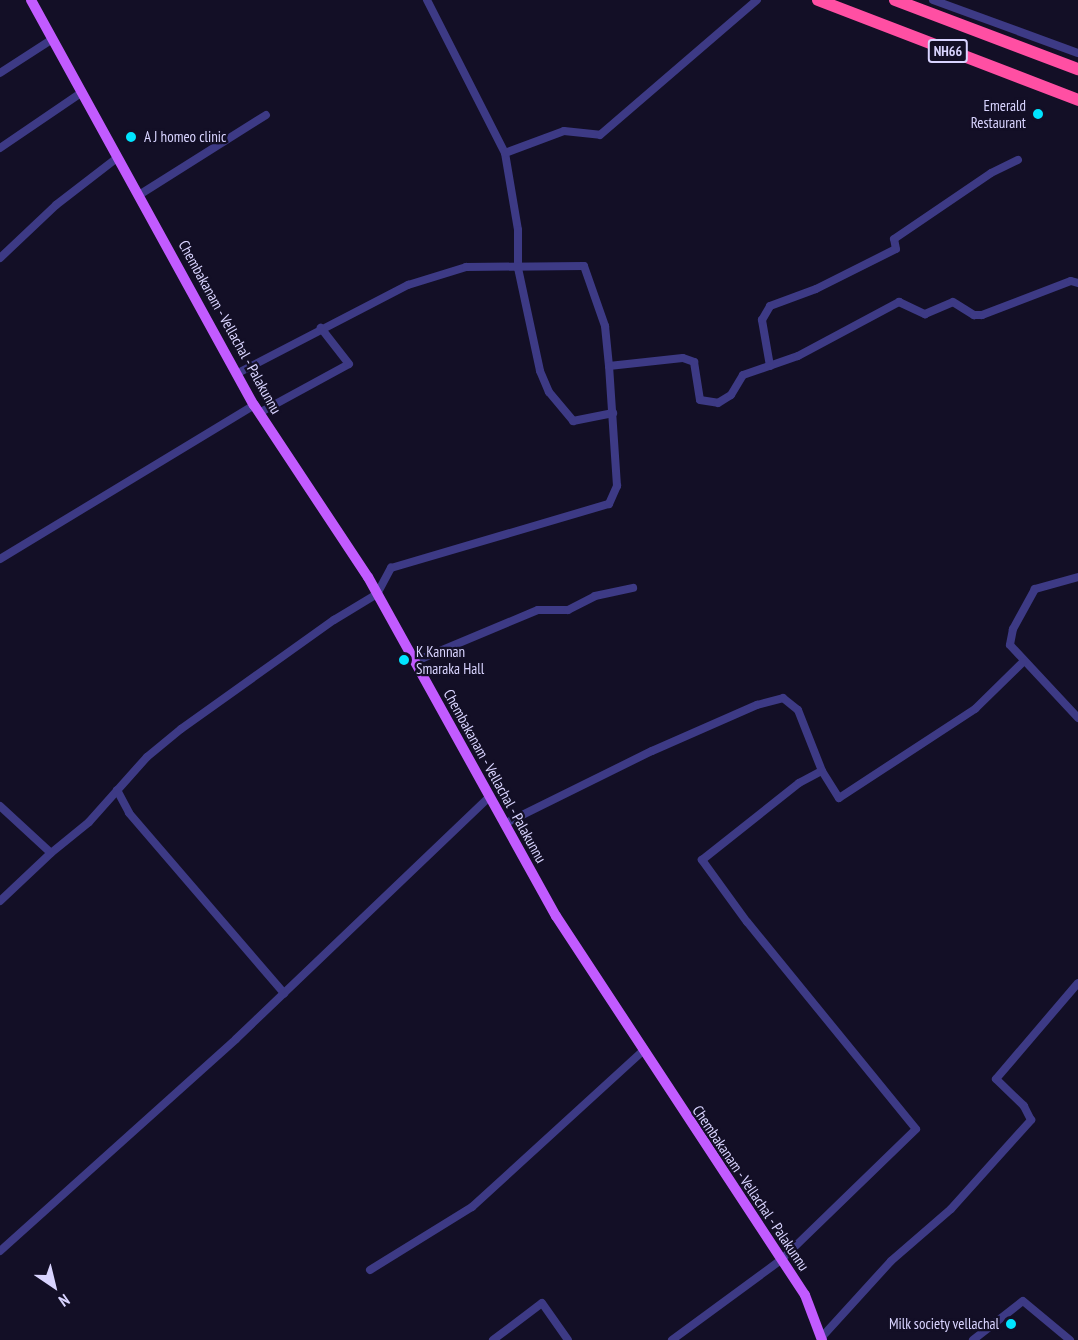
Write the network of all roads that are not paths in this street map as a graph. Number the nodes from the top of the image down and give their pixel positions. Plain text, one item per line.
1 (31, 0) edge
2 (427, 0) edge
3 (757, 0) edge
4 (818, 0) edge
5 (895, 0) edge
6 (933, 0) edge
7 (51, 40) junction
8 (1078, 53) edge
9 (1078, 69) edge
10 (0, 73) edge
11 (81, 93) junction
12 (1078, 100) edge
13 (266, 115) dead end
14 (0, 148) edge
15 (505, 153) junction
16 (117, 157) junction
17 (1018, 160) dead end
18 (139, 195) junction
19 (0, 258) edge
20 (518, 268) junction
21 (1078, 283) edge
22 (321, 328) junction
23 (609, 366) junction
24 (770, 366) junction
25 (236, 374) junction
26 (257, 409) junction
27 (613, 413) junction
28 (0, 559) edge
29 (1078, 577) edge
30 (633, 588) dead end
31 (377, 594) junction
32 (416, 661) junction
33 (1023, 662) junction
34 (1078, 718) edge
35 (822, 771) junction
36 (117, 790) junction
37 (488, 798) junction
38 (0, 806) edge
39 (504, 824) junction
40 (51, 853) junction
41 (0, 901) edge
42 (1078, 983) edge
43 (284, 993) junction
44 (644, 1050) junction
45 (0, 1251) edge
46 (781, 1260) junction
47 (370, 1270) dead end
48 (821, 1339) edge
49 (493, 1340) edge
50 (568, 1340) edge
51 (672, 1340) edge
52 (973, 1340) edge
53 (1070, 1340) edge

1 - 7 main road, Chembakanam - Vellachal - Palakunnu
2 - 15 street
3 - 15 street
4 - 12 highway, NH66
5 - 9 highway, NH66
6 - 8 street
7 - 10 street
7 - 11 main road, Chembakanam - Vellachal - Palakunnu
11 - 14 street
11 - 16 main road, Chembakanam - Vellachal - Palakunnu
13 - 18 street
15 - 20 street
16 - 18 main road, Chembakanam - Vellachal - Palakunnu
16 - 19 street
17 - 24 street
18 - 25 main road, Chembakanam - Vellachal - Palakunnu
20 - 22 street
20 - 23 street
20 - 27 street
21 - 24 street
22 - 25 street
22 - 26 street
23 - 24 street
23 - 27 street
25 - 26 main road, Chembakanam - Vellachal - Palakunnu
26 - 28 street
26 - 31 main road, Chembakanam - Vellachal - Palakunnu
27 - 31 street
29 - 33 street
30 - 32 street
31 - 32 main road, Chembakanam - Vellachal - Palakunnu
31 - 36 street
32 - 37 main road, Chembakanam - Vellachal - Palakunnu
33 - 34 street
33 - 35 street
35 - 39 street
35 - 46 street
36 - 40 street
36 - 43 street
37 - 39 main road, Chembakanam - Vellachal - Palakunnu
37 - 43 street
38 - 40 street
39 - 44 main road, Chembakanam - Vellachal - Palakunnu
40 - 41 street
42 - 48 street
43 - 45 street
44 - 46 main road, Chembakanam - Vellachal - Palakunnu
44 - 47 street
46 - 48 main road, Chembakanam - Vellachal - Palakunnu
46 - 51 street
49 - 50 street
52 - 53 street

